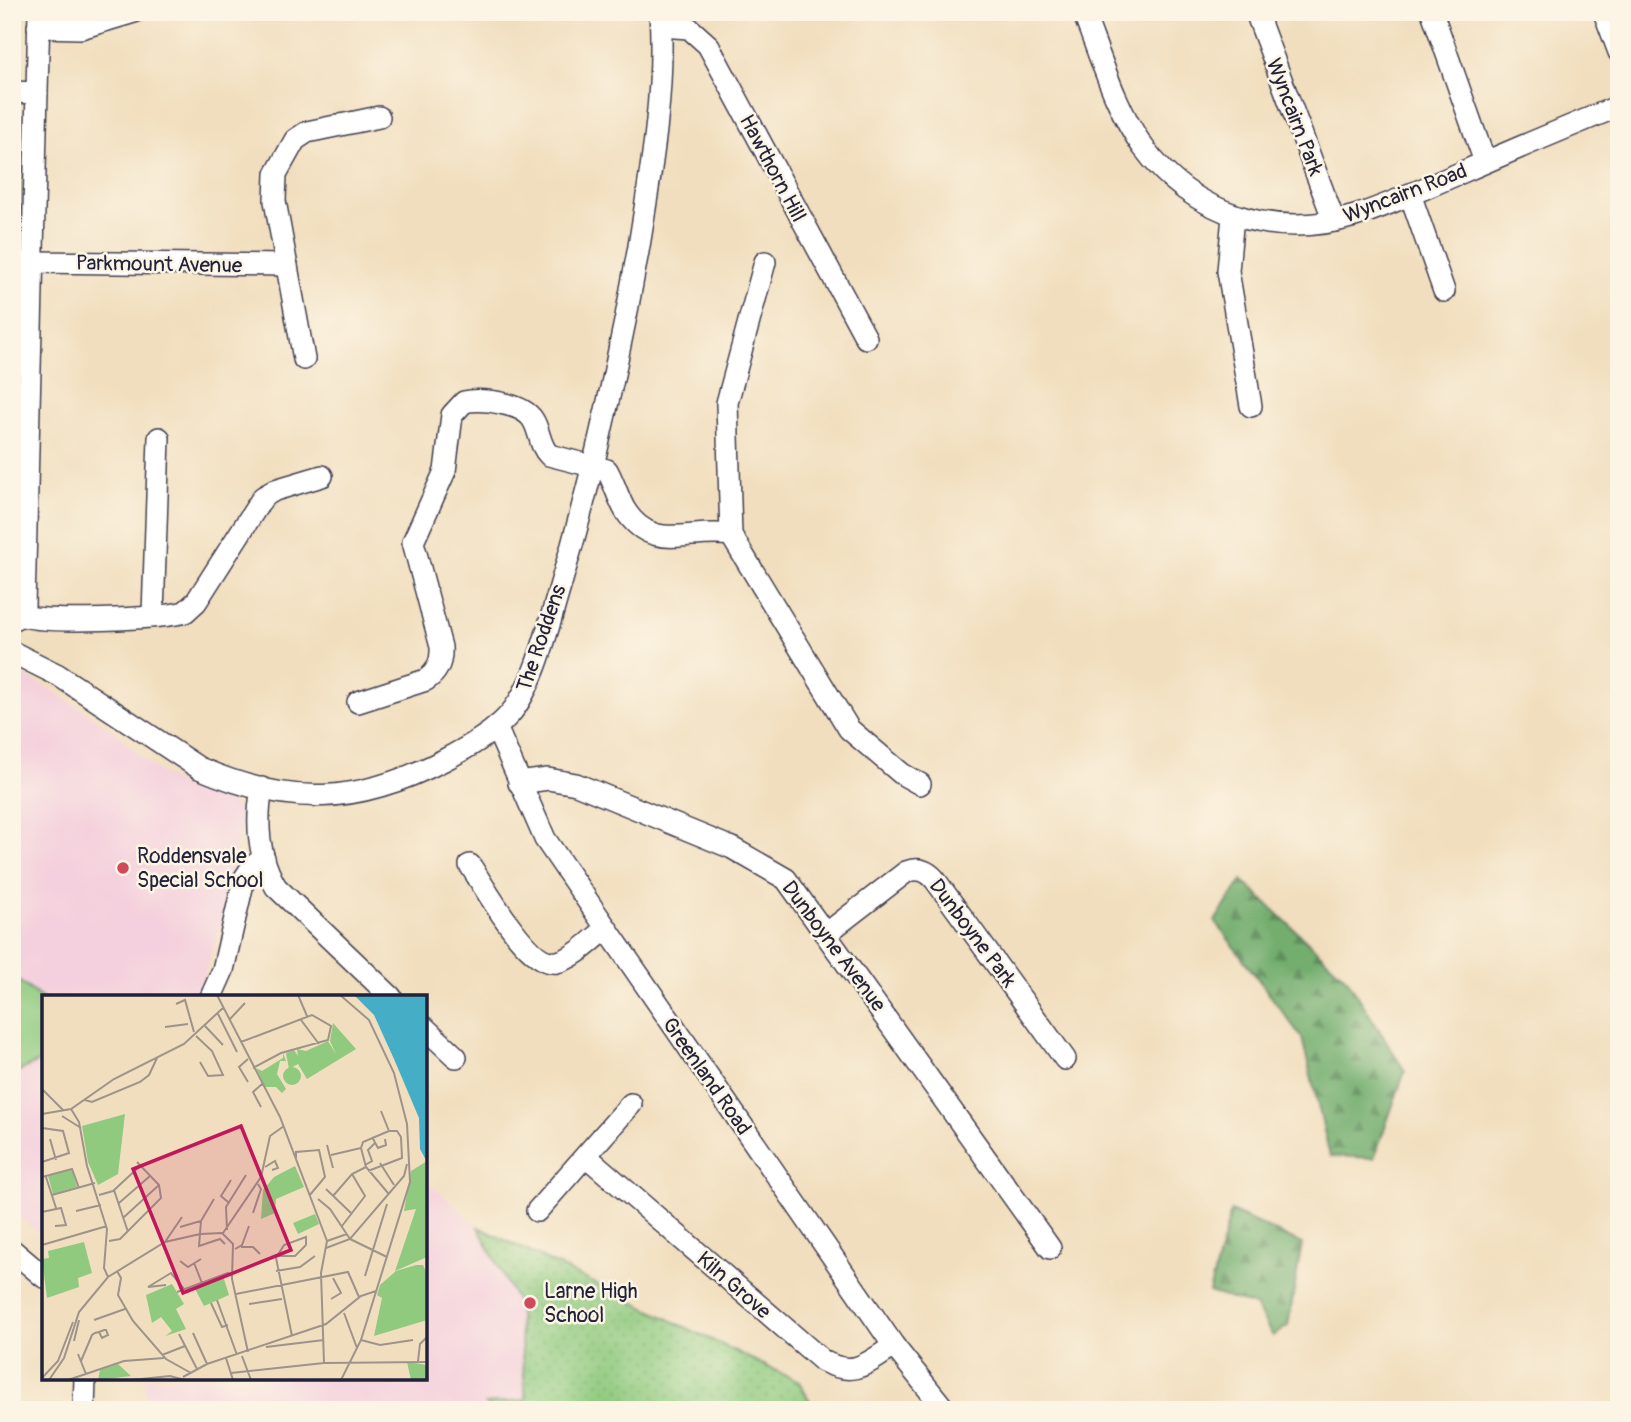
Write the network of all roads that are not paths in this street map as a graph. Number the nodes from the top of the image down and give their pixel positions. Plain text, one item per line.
1 (134, 12) edge
2 (1083, 12) edge
3 (1256, 12) edge
4 (1432, 12) edge
5 (1604, 12) edge
6 (660, 19) edge
7 (39, 20) edge
8 (1619, 52) edge
9 (12, 92) edge
10 (37, 93) junction
11 (1619, 106) edge
12 (379, 117) dead end
13 (1485, 162) junction
14 (1410, 194) junction
15 (1233, 216) junction
16 (1334, 221) junction
17 (32, 262) junction
18 (765, 262) dead end
19 (287, 265) junction
20 (1444, 291) dead end
21 (866, 338) dead end
22 (304, 359) dead end
23 (1251, 406) dead end
24 (159, 438) dead end
25 (594, 467) junction
26 (322, 476) dead end
27 (731, 535) junction
28 (153, 615) junction
29 (16, 618) edge
30 (12, 652) edge
31 (358, 702) dead end
32 (496, 727) junction
33 (519, 783) junction
34 (920, 784) dead end
35 (262, 788) junction
36 (264, 858) junction
37 (470, 865) dead end
38 (606, 929) junction
39 (827, 933) junction
40 (212, 995) edge
41 (389, 995) edge
42 (427, 1030) edge
43 (456, 1057) dead end
44 (1065, 1059) dead end
45 (631, 1104) dead end
46 (586, 1156) junction
47 (537, 1211) dead end
48 (1050, 1248) dead end
49 (12, 1250) edge
50 (42, 1275) edge
51 (894, 1346) junction
52 (85, 1380) edge
53 (84, 1410) edge
54 (945, 1410) edge

1 - 7 street
2 - 15 street, Wyncairn Road
3 - 16 street, Wyncairn Park
4 - 13 street
5 - 8 street
6 - 21 street, Hawthorn Hill
6 - 25 street, The Roddens
7 - 10 street
9 - 10 street
10 - 17 street
11 - 13 street, Wyncairn Road
12 - 19 street
13 - 14 street, Wyncairn Road
14 - 16 street, Wyncairn Road
14 - 20 street
15 - 16 street, Wyncairn Road
15 - 23 street
17 - 19 street, Parkmount Avenue
17 - 29 street
18 - 27 street
19 - 22 street
24 - 28 street
25 - 27 street
25 - 31 street
25 - 32 street, The Roddens
26 - 28 street
27 - 34 street
28 - 29 street
30 - 35 street, The Roddens
32 - 33 street, Greenland Road
32 - 35 street, The Roddens
33 - 38 street, Greenland Road
33 - 39 street, Dunboyne Avenue
35 - 36 street
36 - 40 street
36 - 41 street
37 - 38 street
38 - 51 street, Greenland Road
39 - 44 street, Dunboyne Park
39 - 48 street, Dunboyne Avenue
42 - 43 street
45 - 46 street
46 - 47 street
46 - 51 street, Kiln Grove
49 - 50 street
51 - 54 street, Greenland Road
52 - 53 street

